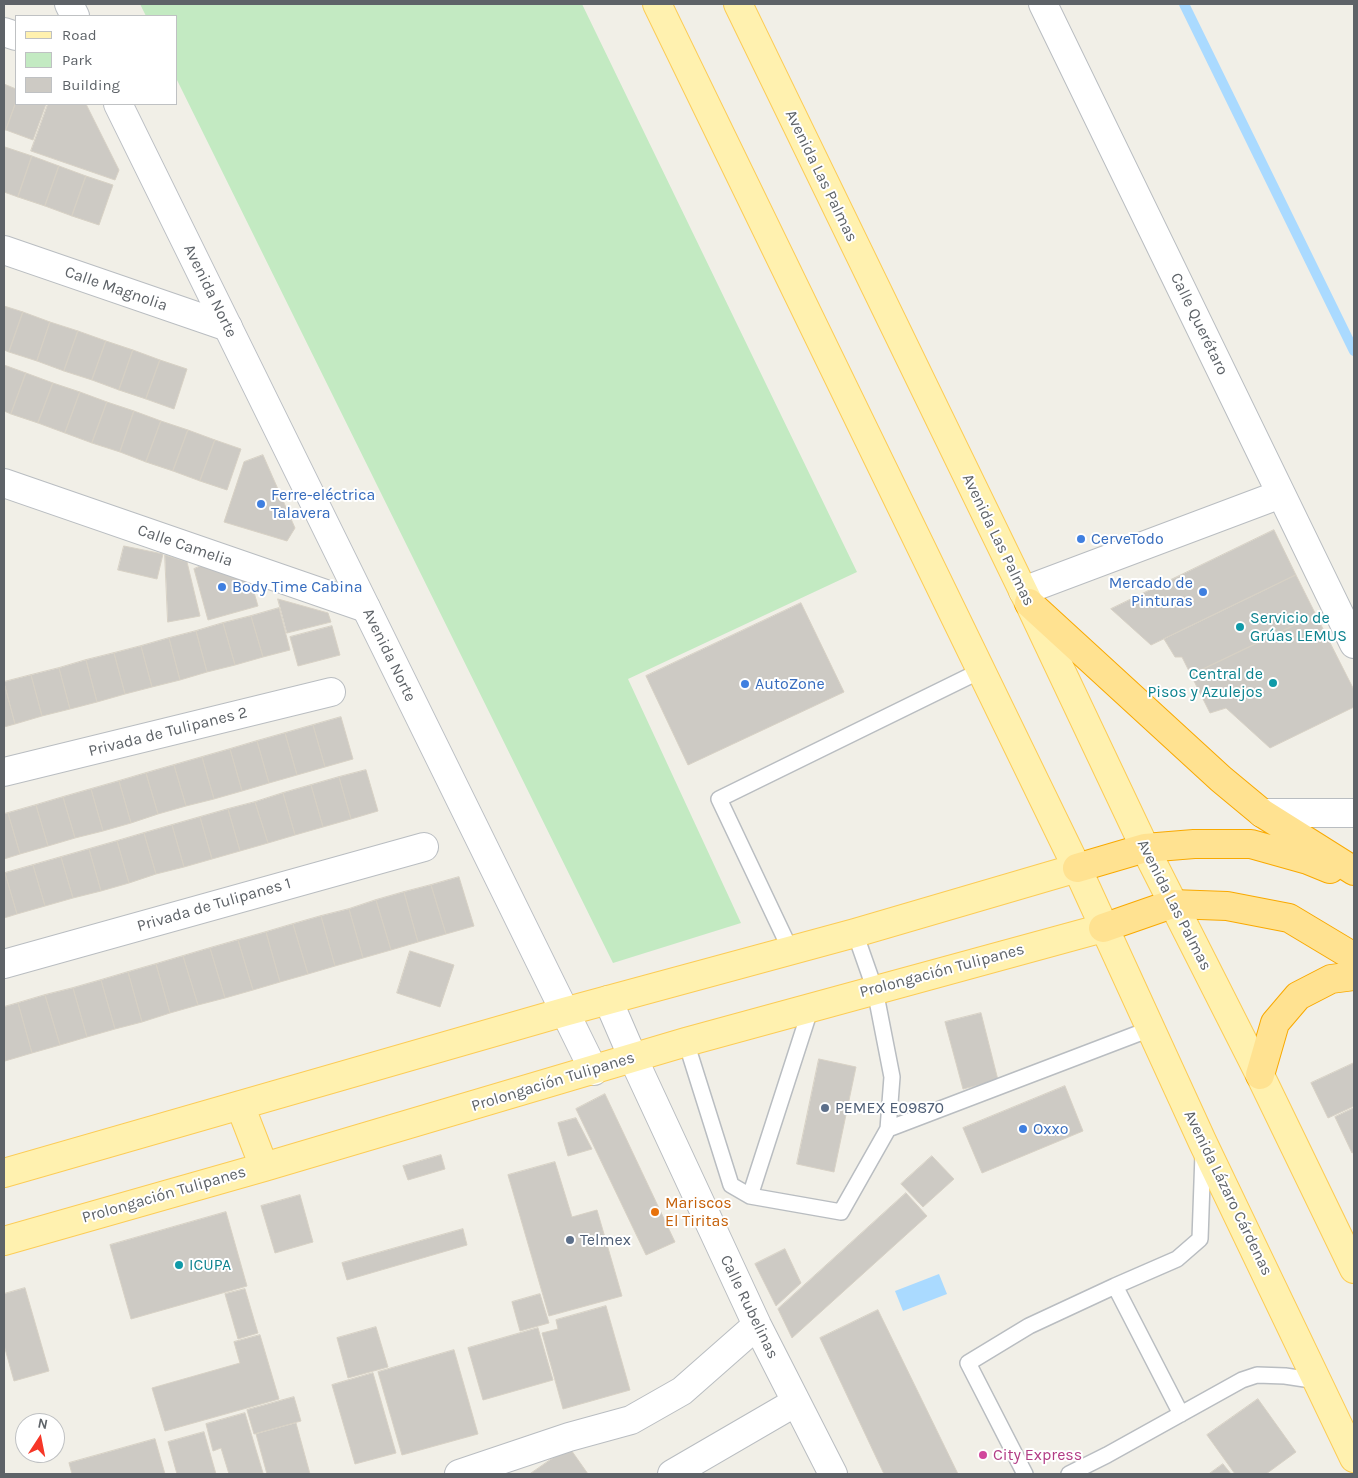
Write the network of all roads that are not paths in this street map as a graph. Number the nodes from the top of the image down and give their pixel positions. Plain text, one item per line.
1 (69, 4) edge
2 (657, 4) edge
3 (738, 4) edge
4 (1043, 4) edge
5 (75, 15) edge
6 (118, 105) edge
7 (4, 250) edge
8 (228, 327) junction
9 (4, 483) edge
10 (1282, 494) junction
11 (1026, 597) junction
12 (366, 608) junction
13 (1354, 644) edge
14 (982, 670) junction
15 (331, 692) dead end
16 (4, 772) edge
17 (1262, 813) junction
18 (1354, 813) edge
19 (424, 847) dead end
20 (1145, 848) junction
21 (1077, 868) junction
22 (1354, 871) edge
23 (1354, 878) edge
24 (1172, 904) junction
25 (1103, 928) junction
26 (855, 933) junction
27 (790, 949) junction
28 (1354, 957) edge
29 (4, 964) edge
30 (1354, 976) edge
31 (874, 990) junction
32 (608, 1000) junction
33 (811, 1007) junction
34 (564, 1012) junction
35 (1150, 1029) junction
36 (686, 1042) junction
37 (633, 1058) junction
38 (594, 1070) junction
39 (1260, 1075) junction
40 (240, 1105) junction
41 (888, 1129) junction
42 (1203, 1143) junction
43 (264, 1166) junction
44 (4, 1172) edge
45 (750, 1196) junction
46 (4, 1241) edge
47 (1354, 1270) edge
48 (1115, 1286) junction
49 (757, 1326) junction
50 (1318, 1381) junction
51 (796, 1402) junction
52 (1181, 1414) junction
53 (1354, 1458) edge
54 (458, 1474) edge
55 (672, 1474) edge
56 (833, 1474) edge
57 (1026, 1474) edge
58 (1069, 1474) edge

1 - 5 street
2 - 14 main road
3 - 11 main road, Avenida Las Palmas
4 - 10 street, Calle Querétaro
6 - 8 street, Avenida Norte
7 - 8 street, Calle Magnolia
8 - 12 street, Avenida Norte
9 - 12 street, Calle Camelia
10 - 11 street
10 - 13 street, Calle Querétaro
11 - 17 highway
11 - 20 main road, Avenida Las Palmas
12 - 34 street, Avenida Norte
14 - 21 main road
14 - 27 lane
15 - 16 street, Privada de Tulipanes 2
17 - 18 street
17 - 22 highway
19 - 29 street, Privada de Tulipanes 1
20 - 21 highway
20 - 23 highway
20 - 24 main road, Avenida Las Palmas
21 - 25 main road
21 - 26 main road
24 - 25 highway
24 - 28 highway
24 - 39 main road, Avenida Las Palmas
25 - 31 main road, Prolongación Tulipanes
25 - 35 main road, Avenida Lázaro Cárdenas
26 - 27 main road
26 - 31 lane
27 - 32 main road
30 - 39 highway
31 - 33 main road, Prolongación Tulipanes
31 - 41 lane
32 - 34 main road
32 - 37 street, Calle Rubelinas
33 - 36 main road, Prolongación Tulipanes
33 - 45 lane
34 - 38 street, Avenida Norte
34 - 40 main road
35 - 41 lane
35 - 42 main road, Avenida Lázaro Cárdenas
36 - 37 main road, Prolongación Tulipanes
36 - 45 lane
37 - 38 main road, Prolongación Tulipanes
37 - 49 street, Calle Rubelinas
38 - 43 main road, Prolongación Tulipanes
39 - 47 main road
40 - 43 main road
40 - 44 main road
41 - 45 lane
42 - 48 lane
42 - 50 main road, Avenida Lázaro Cárdenas
43 - 46 main road, Prolongación Tulipanes
48 - 52 lane
48 - 57 lane
49 - 51 street, Calle Rubelinas
49 - 54 street
50 - 52 lane
50 - 53 main road, Avenida Lázaro Cárdenas
51 - 55 street
51 - 56 street, Calle Rubelinas
52 - 58 lane

